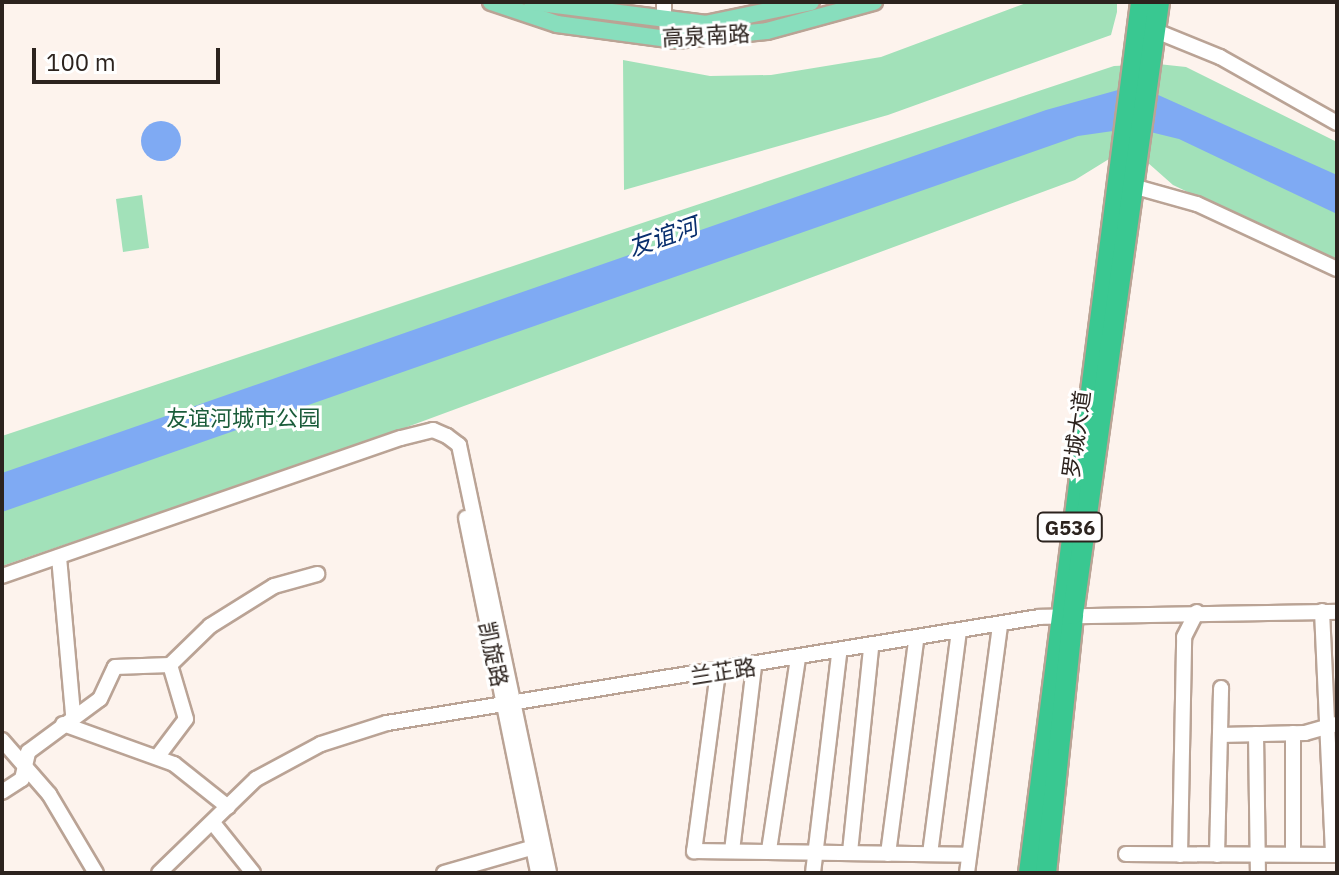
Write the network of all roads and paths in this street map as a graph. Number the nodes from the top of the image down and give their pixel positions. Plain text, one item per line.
1 (491, 2) edge
2 (532, 2) edge
3 (664, 2) edge
4 (811, 2) edge
5 (874, 2) edge
6 (1144, 4) edge
7 (596, 8) edge
8 (664, 21) junction
9 (1156, 31) junction
10 (1142, 70) junction
11 (1337, 123) edge
12 (1130, 184) junction
13 (1337, 269) edge
14 (59, 557) junction
15 (317, 574) dead end
16 (2, 576) edge
17 (1197, 612) junction
18 (1329, 612) edge
19 (1065, 616) junction
20 (1000, 625) junction
21 (959, 632) junction
22 (916, 640) junction
23 (871, 648) junction
24 (839, 654) junction
25 (798, 659) junction
26 (170, 665) junction
27 (754, 666) junction
28 (718, 672) junction
29 (1221, 688) dead end
30 (512, 704) junction
31 (68, 719) junction
32 (1333, 724) edge
33 (1293, 733) junction
34 (1256, 734) junction
35 (1220, 735) junction
36 (2, 740) edge
37 (158, 756) junction
38 (24, 760) junction
39 (2, 792) edge
40 (228, 807) junction
41 (213, 823) junction
42 (534, 847) junction
43 (769, 850) junction
44 (732, 851) junction
45 (814, 851) junction
46 (850, 852) junction
47 (888, 854) junction
48 (930, 854) junction
49 (1126, 854) dead end
50 (1293, 854) junction
51 (968, 855) junction
52 (1180, 855) junction
53 (1217, 855) junction
54 (1256, 855) junction
55 (1335, 855) edge
56 (96, 873) edge
57 (159, 873) edge
58 (253, 873) edge
59 (444, 873) edge
60 (538, 873) edge
61 (549, 873) edge
62 (813, 873) edge
63 (967, 873) edge
64 (1029, 873) edge
65 (1046, 873) edge
66 (1258, 873) edge

1 - 5 main road, 高泉南路
2 - 7 main road, 高泉南路
3 - 8 street
4 - 8 main road, 高泉南路
6 - 9 highway, 罗城大道 / G536
6 - 10 highway, 罗城大道 / G536
7 - 8 main road, 高泉南路
9 - 10 highway, 罗城大道 / G536
9 - 11 street
10 - 12 highway, 罗城大道 / G536
12 - 13 street
12 - 19 highway, 罗城大道 / G536
14 - 16 street
14 - 30 street, 凯旋路
14 - 31 street
15 - 26 street
17 - 18 street, 兰芷路
17 - 19 street, 兰芷路
17 - 52 street
18 - 32 street
19 - 20 street, 兰芷路
19 - 64 highway, 罗城大道 / G536
19 - 65 highway, 罗城大道 / G536
20 - 21 street, 兰芷路
20 - 51 street
21 - 22 street, 兰芷路
21 - 48 street
22 - 23 street, 兰芷路
22 - 47 street
23 - 24 street, 兰芷路
23 - 46 street
24 - 25 street, 兰芷路
24 - 45 street
25 - 27 street, 兰芷路
25 - 43 street
26 - 31 street
26 - 37 street
27 - 28 street, 兰芷路
27 - 44 street
28 - 30 street, 兰芷路
28 - 44 street
29 - 35 street
30 - 40 street, 兰芷路
30 - 42 street, 凯旋路
30 - 61 street
31 - 37 street
31 - 38 street
32 - 33 street
32 - 55 street
33 - 34 street
33 - 50 street
34 - 35 street
34 - 54 street
35 - 53 street
36 - 38 street
37 - 40 street
38 - 39 street
38 - 56 street
40 - 41 street, 兰芷路
41 - 57 street, 兰芷路
41 - 58 street
42 - 59 street
42 - 60 street, 凯旋路
43 - 44 street
43 - 45 street
45 - 46 street
45 - 62 street
46 - 47 street
47 - 48 street
48 - 51 street
49 - 52 street
50 - 54 street
50 - 55 street
51 - 63 street
52 - 53 street
53 - 54 street
54 - 66 street

